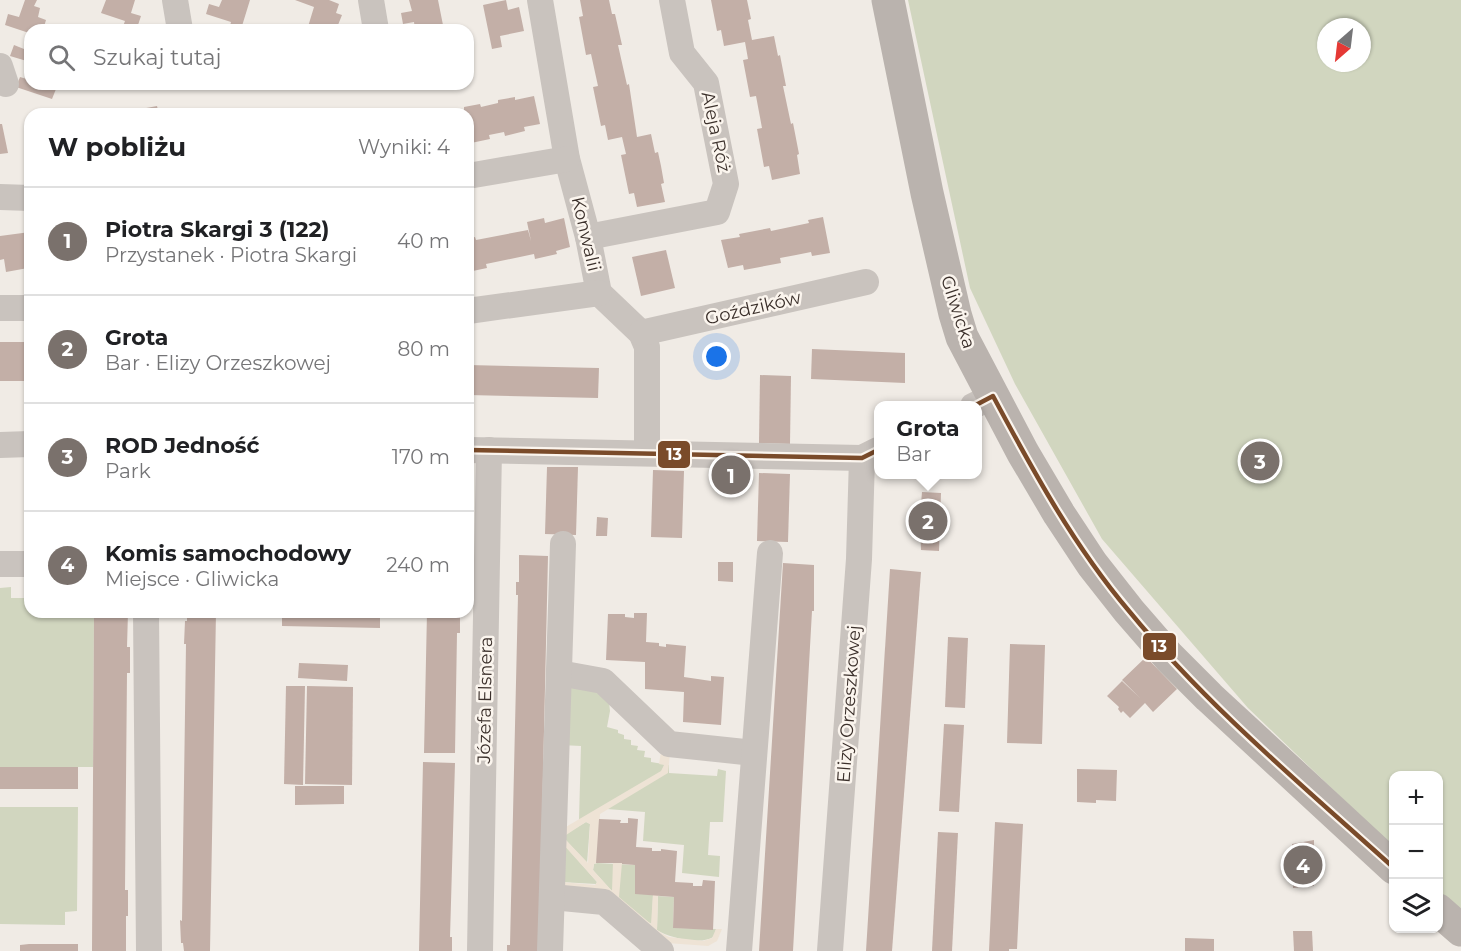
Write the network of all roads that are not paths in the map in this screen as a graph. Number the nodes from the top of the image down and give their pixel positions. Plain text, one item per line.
1 (175, 0) edge
2 (371, 0) edge
3 (540, 0) edge
4 (672, 0) edge
5 (888, 0) edge
6 (179, 24) edge
7 (375, 24) edge
8 (567, 159) junction
9 (474, 175) edge
10 (0, 197) edge
11 (24, 198) edge
12 (588, 237) junction
13 (866, 282) dead end
14 (599, 293) junction
15 (0, 308) edge
16 (24, 308) edge
17 (474, 309) edge
18 (640, 333) junction
19 (983, 401) edge
20 (24, 444) edge
21 (0, 445) edge
22 (478, 450) edge
23 (647, 453) junction
24 (870, 454) edge
25 (563, 544) dead end
26 (770, 553) dead end
27 (0, 564) edge
28 (24, 564) edge
29 (147, 618) edge
30 (559, 673) junction
31 (754, 753) junction
32 (1389, 863) edge
33 (552, 897) junction
34 (1443, 914) edge
35 (1461, 930) edge
36 (149, 951) edge
37 (480, 951) edge
38 (550, 951) edge
39 (661, 951) edge
40 (739, 951) edge
41 (830, 951) edge

1 - 6 street
2 - 7 street
3 - 8 street, Konwalii
4 - 12 street, Aleja Róż
5 - 19 main road, Gliwicka
8 - 9 street
8 - 12 street, Konwalii
10 - 11 street
12 - 14 street, Konwalii
13 - 18 street, Goździków
14 - 17 street
14 - 18 street, Konwalii
15 - 16 street
18 - 23 street
19 - 32 main road, Gliwicka
20 - 21 street
22 - 23 street
22 - 37 street, Józefa Elsnera
23 - 24 street
24 - 41 street, Elizy Orzeszkowej
25 - 30 street
26 - 31 street
27 - 28 street
29 - 36 street
30 - 31 street
30 - 33 street
31 - 40 street
33 - 38 street
33 - 39 street
34 - 35 main road

